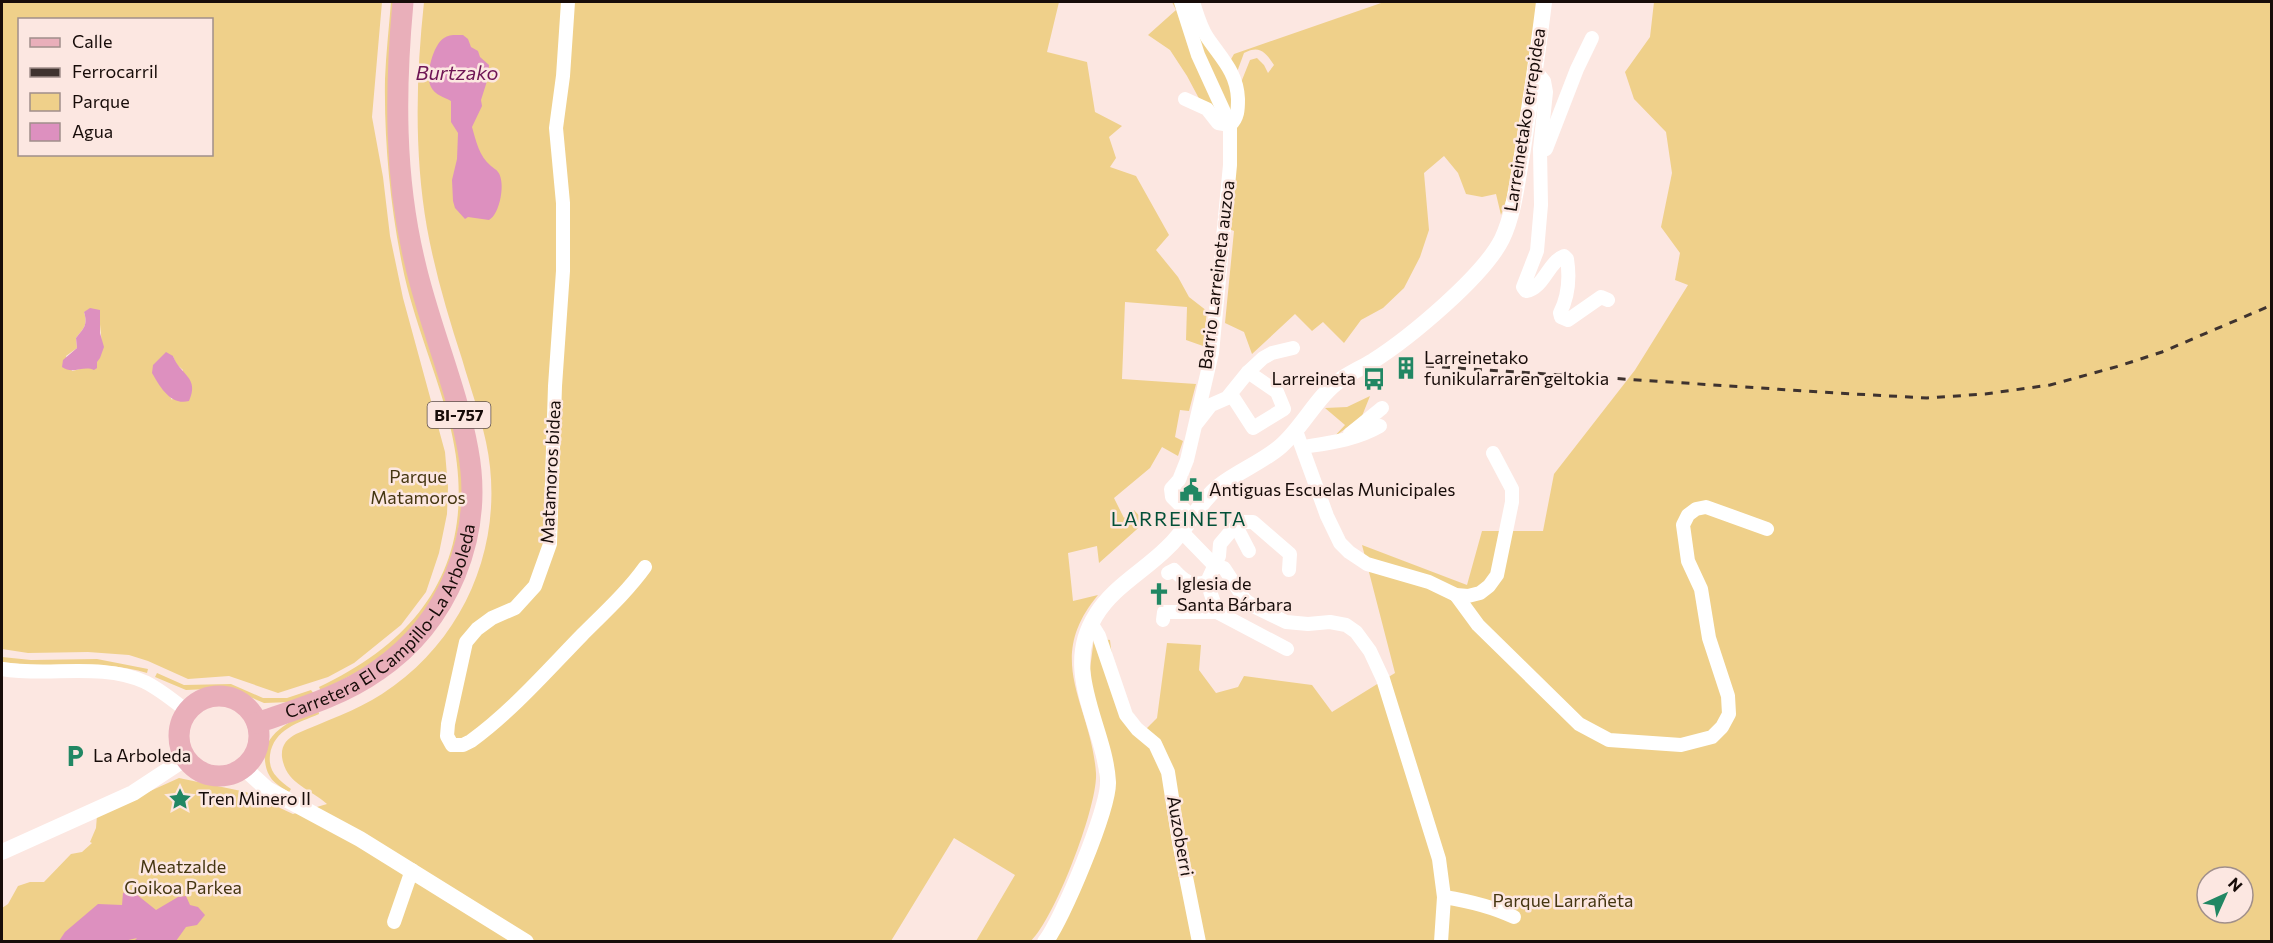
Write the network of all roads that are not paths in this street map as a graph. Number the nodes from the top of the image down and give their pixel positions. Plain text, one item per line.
1 (402, 2) edge
2 (568, 2) edge
3 (1180, 2) edge
4 (1193, 2) edge
5 (1544, 2) edge
6 (1592, 38) dead end
7 (1536, 71) junction
8 (1185, 99) dead end
9 (1230, 125) junction
10 (1539, 172) junction
11 (1608, 300) dead end
12 (1293, 348) dead end
13 (1248, 372) junction
14 (1231, 394) junction
15 (1382, 408) dead end
16 (1194, 424) junction
17 (1380, 426) dead end
18 (1296, 430) junction
19 (1341, 441) junction
20 (1303, 447) junction
21 (1493, 453) dead end
22 (1191, 516) junction
23 (1236, 526) junction
24 (1767, 529) dead end
25 (1182, 532) junction
26 (1249, 552) dead end
27 (1215, 566) junction
28 (645, 567) dead end
29 (1289, 570) dead end
30 (1168, 573) dead end
31 (1207, 582) junction
32 (1456, 595) junction
33 (1245, 600) junction
34 (1217, 612) junction
35 (1163, 620) dead end
36 (1091, 623) junction
37 (1258, 634) junction
38 (1287, 649) dead end
39 (2, 669) edge
40 (188, 712) junction
41 (257, 723) junction
42 (186, 758) junction
43 (244, 768) junction
44 (2, 852) edge
45 (412, 870) junction
46 (1444, 897) junction
47 (1514, 917) dead end
48 (394, 922) dead end
49 (526, 942) edge
50 (1045, 942) edge
51 (1199, 942) edge
52 (1441, 942) edge

1 - 41 main road, Carretera El Campillo-La Arboleda / BI-757
2 - 28 street, Matamoros bidea
3 - 9 street
4 - 9 street
5 - 7 street, Larreinetako errepidea
6 - 10 street
7 - 10 street
7 - 18 street, Larreinetako errepidea
8 - 9 street
9 - 16 street, Barrio Larreineta auzoa
10 - 11 street
12 - 13 street, Barrio Larreineta auzoa
13 - 14 street, Barrio Larreineta auzoa
13 - 14 street
14 - 16 street, Barrio Larreineta auzoa
15 - 19 street
16 - 22 street, Barrio Larreineta auzoa
17 - 19 street
18 - 20 street
18 - 22 street
19 - 20 street
20 - 32 street
21 - 32 street
22 - 25 street
23 - 26 street
23 - 27 street
23 - 29 street
24 - 32 street
25 - 27 street
25 - 36 street
27 - 31 street
27 - 33 street
30 - 31 street
31 - 34 street
33 - 37 street
33 - 46 street
34 - 35 street
34 - 37 street
36 - 50 street
36 - 51 street, Auzoberri
37 - 38 street
39 - 40 street
40 - 41 main road
40 - 42 main road
41 - 43 main road
42 - 43 main road
42 - 44 street
43 - 45 street
45 - 48 street
45 - 49 street
46 - 47 street
46 - 52 street

